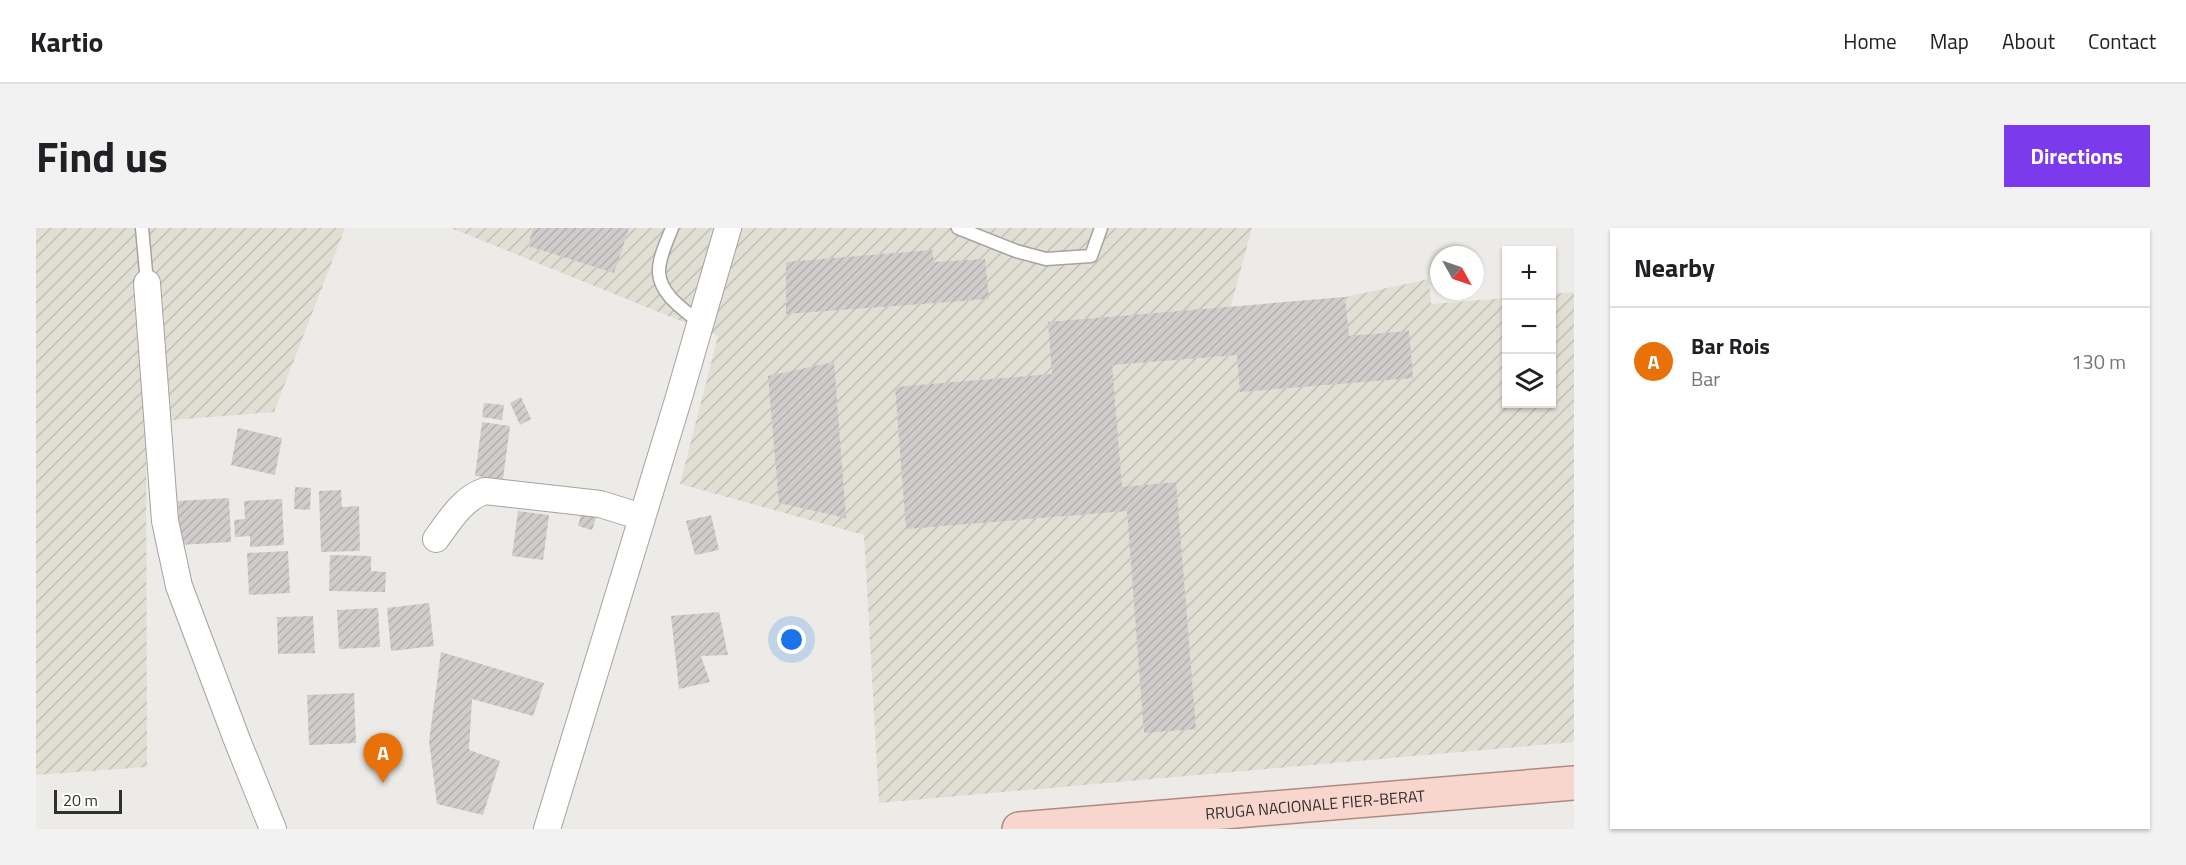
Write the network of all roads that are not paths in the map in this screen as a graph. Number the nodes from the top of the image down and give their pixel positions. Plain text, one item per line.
1 (142, 228) edge
2 (672, 228) edge
3 (728, 228) edge
4 (958, 228) edge
5 (1101, 228) edge
6 (147, 283) joint
7 (700, 323) junction
8 (642, 517) junction
9 (436, 539) dead end
10 (1574, 783) edge
11 (273, 829) edge
12 (547, 829) edge
13 (1019, 829) edge

1 - 6 lane
2 - 7 lane
3 - 7 street
4 - 5 lane
6 - 11 street
7 - 8 street
8 - 9 street
8 - 12 street
10 - 13 main road, RRUGA NACIONALE FIER-BERAT

